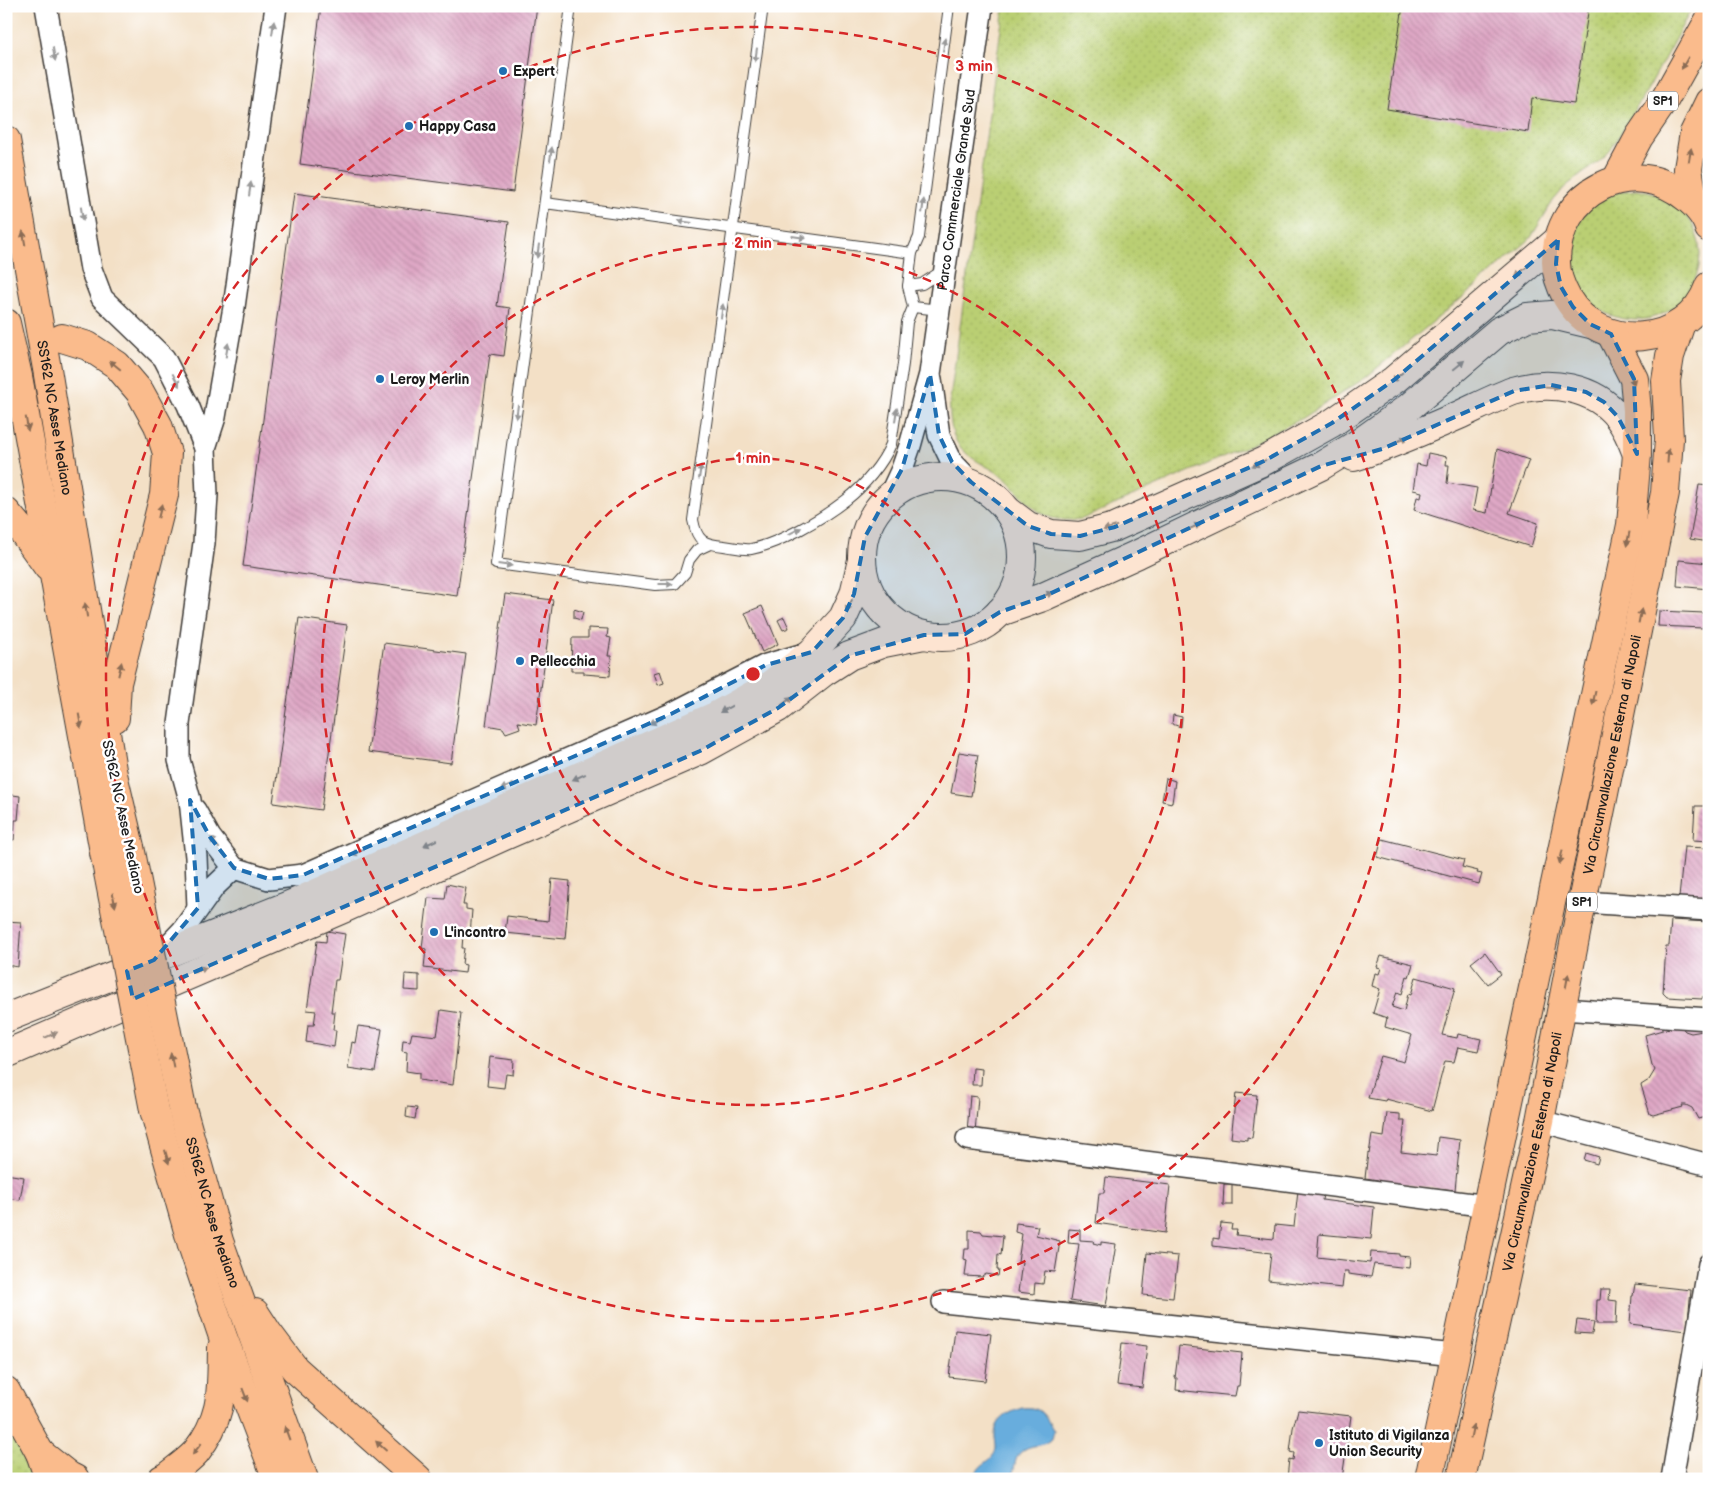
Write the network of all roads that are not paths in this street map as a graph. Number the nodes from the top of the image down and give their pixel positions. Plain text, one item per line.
1 (46, 6) edge
2 (276, 6) edge
3 (571, 6) edge
4 (763, 6) edge
5 (949, 6) edge
6 (982, 6) edge
7 (1709, 20) edge
8 (1709, 102) edge
9 (6, 140) edge
10 (1616, 180) junction
11 (545, 203) junction
12 (1703, 215) edge
13 (733, 228) junction
14 (1558, 240) junction
15 (912, 253) junction
16 (946, 268) junction
17 (908, 286) junction
18 (1708, 291) edge
19 (913, 307) junction
20 (940, 310) junction
21 (1681, 323) junction
22 (6, 324) edge
23 (1601, 329) junction
24 (62, 338) dead end
25 (930, 374) junction
26 (205, 448) junction
27 (1637, 454) junction
28 (1321, 466) junction
29 (971, 482) junction
30 (889, 497) junction
31 (1008, 511) junction
32 (6, 512) edge
33 (710, 544) junction
34 (862, 560) junction
35 (53, 574) junction
36 (1000, 612) junction
37 (924, 635) junction
38 (812, 652) junction
39 (112, 770) junction
40 (190, 800) junction
41 (117, 850) junction
42 (234, 868) junction
43 (1582, 902) junction
44 (198, 908) junction
45 (1709, 910) edge
46 (154, 960) junction
47 (1562, 1009) junction
48 (6, 1018) edge
49 (1709, 1019) edge
50 (6, 1054) edge
51 (1540, 1121) junction
52 (967, 1139) dead end
53 (1709, 1165) edge
54 (1488, 1206) junction
55 (219, 1241) junction
56 (1709, 1264) edge
57 (943, 1302) dead end
58 (223, 1337) junction
59 (1455, 1355) junction
60 (6, 1391) edge
61 (40, 1453) junction
62 (49, 1479) edge
63 (76, 1479) edge
64 (162, 1479) edge
65 (277, 1479) edge
66 (304, 1479) edge
67 (418, 1479) edge
68 (1429, 1479) edge
69 (1461, 1479) edge
70 (1672, 1479) edge

1 -> 26 street
26 -> 2 street
11 -> 3 lane
4 -> 13 lane
15 -> 5 lane
6 - 16 street, Parco Commerciale Grande Sud
7 -> 10 main road, SP1
12 -> 8 main road
39 -> 9 main road, SS162 NC Asse Mediano
10 - 12 main road, Via Circumvallazione Esterna di Napoli
10 - 14 main road, Via Circumvallazione Esterna di Napoli
13 -> 11 lane
11 -> 33 lane
13 -> 15 lane
33 -> 13 lane
14 - 23 main road, Via Circumvallazione Esterna di Napoli
14 -> 31 main road
15 - 17 lane
16 - 17 lane
16 - 20 street, Parco Commerciale Grande Sud
17 - 19 lane
18 - 21 main road
19 - 20 lane
33 -> 19 lane
20 - 25 street, Parco Commerciale Grande Sud
21 - 23 main road
43 -> 21 main road, Via Circumvallazione Esterna di Napoli / SP1
22 -> 35 main road, SS162 NC Asse Mediano
23 -> 27 main road, Via Circumvallazione Esterna di Napoli / SP1
28 -> 23 main road
39 -> 24 main road
25 - 29 street, Parco Commerciale Grande Sud
25 - 30 street, Parco Commerciale Grande Sud
26 - 40 street
28 -> 27 main road
27 -> 54 main road, Via Circumvallazione Esterna di Napoli / SP1
36 -> 28 main road
29 - 30 main road
29 - 31 main road
30 - 34 main road
31 - 36 main road
32 - 35 main road
34 - 37 main road
34 -> 38 main road
35 -> 41 main road, SS162 NC Asse Mediano
36 - 37 main road
50 -> 37 main road
38 -> 42 street
38 -> 46 main road
39 - 41 main road, SS162 NC Asse Mediano
42 -> 40 street
40 - 44 street
55 -> 41 main road, SS162 NC Asse Mediano, bridge
41 -> 58 main road, SS162 NC Asse Mediano, bridge
42 - 44 street
43 - 45 street
47 -> 43 main road, Via Circumvallazione Esterna di Napoli / SP1
44 - 46 street
46 - 48 main road
47 - 49 street
47 - 51 main road, Via Circumvallazione Esterna di Napoli / SP1
51 - 53 street
69 -> 51 main road, Via Circumvallazione Esterna di Napoli / SP1
52 - 54 street
54 - 59 main road, Via Circumvallazione Esterna di Napoli / SP1
66 -> 55 main road, SS162 NC Asse Mediano
67 -> 55 main road
56 - 70 street
57 - 59 street
58 -> 64 main road
58 -> 65 main road, SS162 NC Asse Mediano
59 - 68 main road, Via Circumvallazione Esterna di Napoli / SP1
60 - 61 main road
61 - 62 main road
61 - 63 main road

